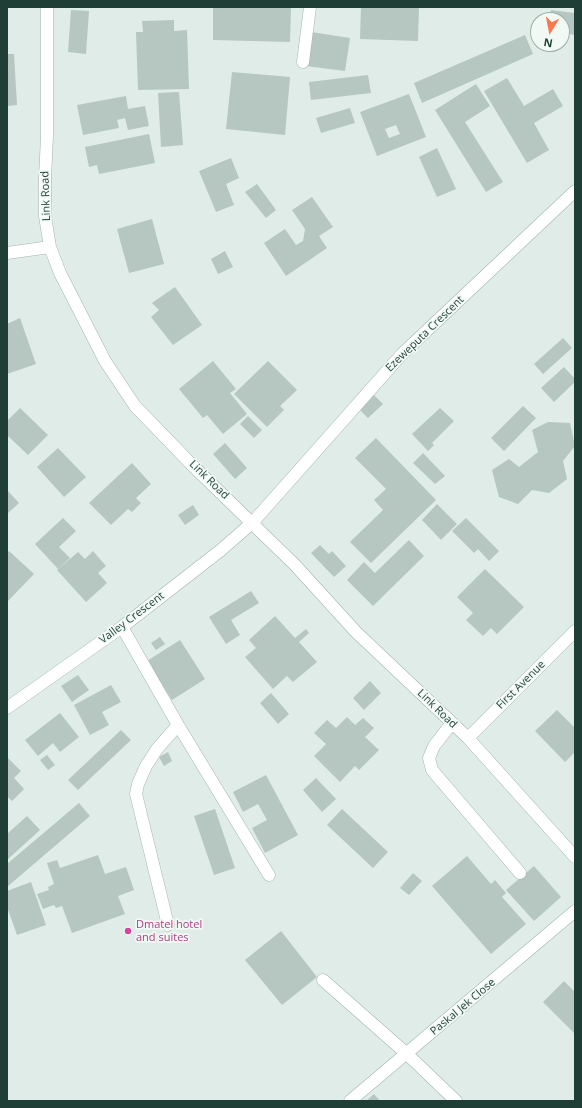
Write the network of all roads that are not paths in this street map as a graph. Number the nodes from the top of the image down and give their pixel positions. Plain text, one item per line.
1 (47, 7) edge
2 (310, 7) edge
3 (303, 62) dead end
4 (575, 191) edge
5 (50, 247) junction
6 (7, 253) edge
7 (253, 522) junction
8 (122, 627) junction
9 (575, 631) edge
10 (7, 708) edge
11 (452, 723) junction
12 (178, 725) junction
13 (468, 738) junction
14 (575, 857) edge
15 (520, 873) dead end
16 (269, 875) dead end
17 (575, 911) edge
18 (168, 925) dead end
19 (323, 980) dead end
20 (407, 1054) junction
21 (350, 1101) edge
22 (456, 1101) edge

1 - 5 street, Link Road
2 - 3 street
4 - 7 street, Ezeweputa Crescent
5 - 6 street
5 - 7 street, Link Road
7 - 8 street, Valley Crescent
7 - 11 street, Link Road
8 - 10 street, Valley Crescent
8 - 12 street
9 - 13 street, First Avenue
11 - 13 street, Link Road
11 - 15 street
12 - 16 street
12 - 18 street
13 - 14 street, Link Road
17 - 20 street, Paskal Jek Close
19 - 20 street
20 - 21 street, Paskal Jek Close
20 - 22 street

